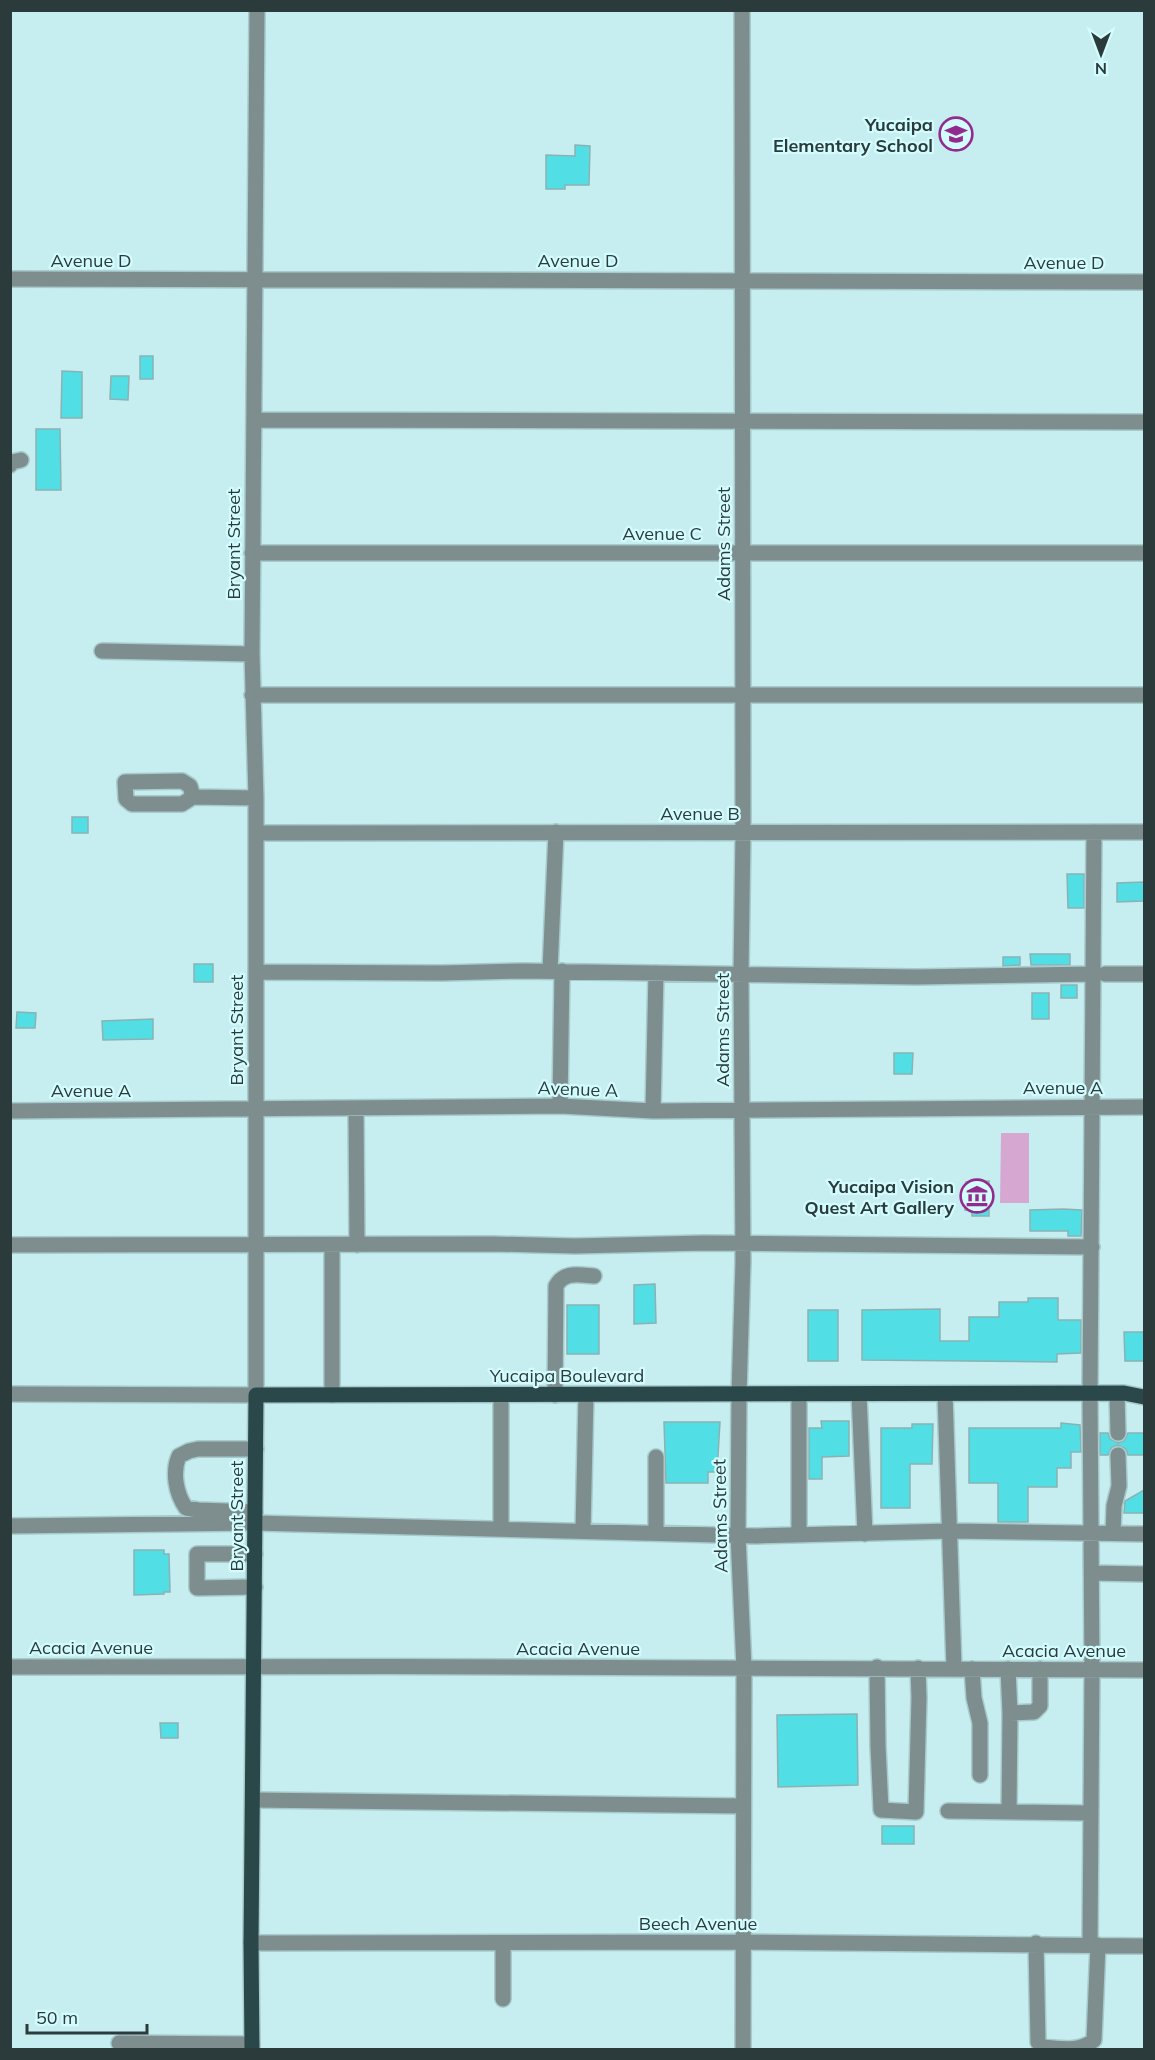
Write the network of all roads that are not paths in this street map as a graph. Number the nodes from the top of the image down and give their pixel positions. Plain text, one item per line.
1 (257, 10) edge
2 (742, 10) edge
3 (10, 279) edge
4 (256, 279) junction
5 (742, 280) junction
6 (1144, 282) edge
7 (254, 420) junction
8 (742, 421) junction
9 (1144, 423) edge
10 (252, 553) junction
11 (742, 553) junction
12 (1144, 553) edge
13 (102, 651) dead end
14 (252, 654) junction
15 (252, 695) junction
16 (742, 696) junction
17 (1144, 696) edge
18 (194, 797) dead end
19 (256, 798) junction
20 (556, 832) junction
21 (1094, 832) junction
22 (1144, 832) edge
23 (256, 833) junction
24 (743, 833) junction
25 (556, 971) junction
26 (256, 972) junction
27 (656, 973) junction
28 (741, 974) junction
29 (1099, 974) junction
30 (1144, 974) edge
31 (560, 1107) junction
32 (1093, 1107) junction
33 (1144, 1107) edge
34 (356, 1108) junction
35 (255, 1109) junction
36 (742, 1109) junction
37 (10, 1110) edge
38 (653, 1111) junction
39 (10, 1245) edge
40 (332, 1245) junction
41 (357, 1245) junction
42 (743, 1245) junction
43 (255, 1246) junction
44 (1092, 1246) junction
45 (594, 1276) dead end
46 (1144, 1389) edge
47 (10, 1394) edge
48 (799, 1394) junction
49 (859, 1394) junction
50 (945, 1394) junction
51 (1090, 1394) junction
52 (1121, 1394) junction
53 (256, 1395) junction
54 (332, 1395) junction
55 (501, 1395) junction
56 (555, 1395) junction
57 (586, 1395) junction
58 (739, 1395) junction
59 (1144, 1397) edge
60 (1118, 1433) dead end
61 (256, 1449) junction
62 (1118, 1455) dead end
63 (656, 1457) dead end
64 (255, 1517) junction
65 (10, 1526) edge
66 (501, 1529) junction
67 (583, 1531) junction
68 (950, 1531) junction
69 (656, 1533) junction
70 (1113, 1533) junction
71 (865, 1534) junction
72 (1092, 1534) junction
73 (1144, 1534) edge
74 (738, 1535) junction
75 (799, 1535) junction
76 (255, 1554) junction
77 (1092, 1574) junction
78 (1144, 1574) edge
79 (255, 1587) junction
80 (254, 1666) junction
81 (10, 1667) edge
82 (877, 1667) junction
83 (744, 1668) junction
84 (918, 1668) junction
85 (954, 1668) junction
86 (972, 1669) junction
87 (1041, 1669) junction
88 (1008, 1670) junction
89 (1092, 1670) junction
90 (1144, 1670) edge
91 (1010, 1713) junction
92 (980, 1774) dead end
93 (253, 1800) junction
94 (743, 1806) junction
95 (948, 1811) dead end
96 (1009, 1812) junction
97 (1090, 1813) junction
98 (743, 1942) junction
99 (251, 1943) junction
100 (1036, 1943) junction
101 (503, 1944) junction
102 (1094, 1945) junction
103 (1144, 1946) edge
104 (504, 1999) dead end
105 (119, 2043) dead end
106 (252, 2047) edge
107 (743, 2049) edge

1 - 4 street, Bryant Street
2 - 5 street, Adams Street
3 - 4 street, Avenue D
4 - 5 street, Avenue D
4 - 7 street, Bryant Street
5 - 6 street, Avenue D
5 - 8 street, Adams Street
7 - 8 street
7 - 10 street, Bryant Street
8 - 9 street
8 - 11 street, Adams Street
10 - 11 street, Avenue C
10 - 14 street, Bryant Street
11 - 12 street, Avenue C
11 - 16 street, Adams Street
13 - 14 street
14 - 15 street, Bryant Street
15 - 16 street
15 - 19 street, Bryant Street
16 - 17 street
16 - 24 street, Adams Street
18 - 19 street
19 - 23 street, Bryant Street
20 - 23 street, Avenue B
20 - 24 street, Avenue B
20 - 25 street
21 - 22 street, Avenue B
21 - 24 street, Avenue B
21 - 29 street
23 - 26 street, Bryant Street
24 - 28 street, Adams Street
25 - 26 street
25 - 27 street
25 - 31 street
26 - 35 street, Bryant Street
27 - 28 street
27 - 38 street
28 - 29 street
28 - 36 street, Adams Street
29 - 30 street
29 - 32 street
31 - 34 street, Avenue A
31 - 38 street, Avenue A
32 - 33 street, Avenue A
32 - 36 street, Avenue A
32 - 44 street
34 - 35 street, Avenue A
34 - 41 street
35 - 37 street, Avenue A
35 - 43 street, Bryant Street
36 - 38 street, Avenue A
36 - 42 street, Adams Street
39 - 43 street
40 - 41 street
40 - 43 street
40 - 54 street
41 - 42 street
42 - 44 street
42 - 58 street, Adams Street
43 - 53 street, Bryant Street
44 - 51 street
45 - 56 street
46 - 52 main road, Yucaipa Boulevard
47 - 53 street, Yucaipa Boulevard
48 - 49 main road, Yucaipa Boulevard
48 - 58 main road, Yucaipa Boulevard
48 - 75 street
49 - 50 main road, Yucaipa Boulevard
49 - 71 street
50 - 51 main road, Yucaipa Boulevard
50 - 68 street
51 - 52 main road, Yucaipa Boulevard
51 - 72 street
52 - 59 main road, Yucaipa Boulevard
52 - 60 street
53 - 54 main road, Yucaipa Boulevard
53 - 61 main road, Bryant Street
54 - 55 main road, Yucaipa Boulevard
55 - 56 main road, Yucaipa Boulevard
55 - 66 street
56 - 57 main road, Yucaipa Boulevard
57 - 58 main road, Yucaipa Boulevard
57 - 67 street
58 - 74 street, Adams Street
61 - 64 main road, Bryant Street
61 - 64 street
62 - 70 street
63 - 69 street
64 - 65 street
64 - 66 street
64 - 76 main road, Bryant Street
66 - 67 street
67 - 69 street
68 - 71 street
68 - 72 street
68 - 85 street
69 - 74 street
70 - 72 street
70 - 73 street
71 - 75 street
72 - 77 street
74 - 75 street
74 - 83 street, Adams Street
76 - 79 main road, Bryant Street
76 - 79 street
77 - 78 street
77 - 89 street
79 - 80 main road, Bryant Street
80 - 81 street, Acacia Avenue
80 - 83 street, Acacia Avenue
80 - 93 main road, Bryant Street
82 - 83 street, Acacia Avenue
82 - 84 street, Acacia Avenue
82 - 84 street
83 - 94 street, Adams Street
84 - 85 street, Acacia Avenue
85 - 86 street, Acacia Avenue
86 - 88 street, Acacia Avenue
86 - 92 street
87 - 88 street, Acacia Avenue
87 - 89 street, Acacia Avenue
87 - 91 street
88 - 91 street
89 - 90 street, Acacia Avenue
89 - 97 street
91 - 96 street
93 - 94 street
93 - 99 main road, Bryant Street
94 - 98 street, Adams Street
95 - 96 street
96 - 97 street
97 - 102 street
98 - 100 street, Beech Avenue
98 - 101 street, Beech Avenue
98 - 107 street, Adams Street
99 - 101 street, Beech Avenue
99 - 106 main road, Bryant Street
100 - 102 street, Beech Avenue
100 - 102 street
101 - 104 street
102 - 103 street, Beech Avenue
105 - 106 street

